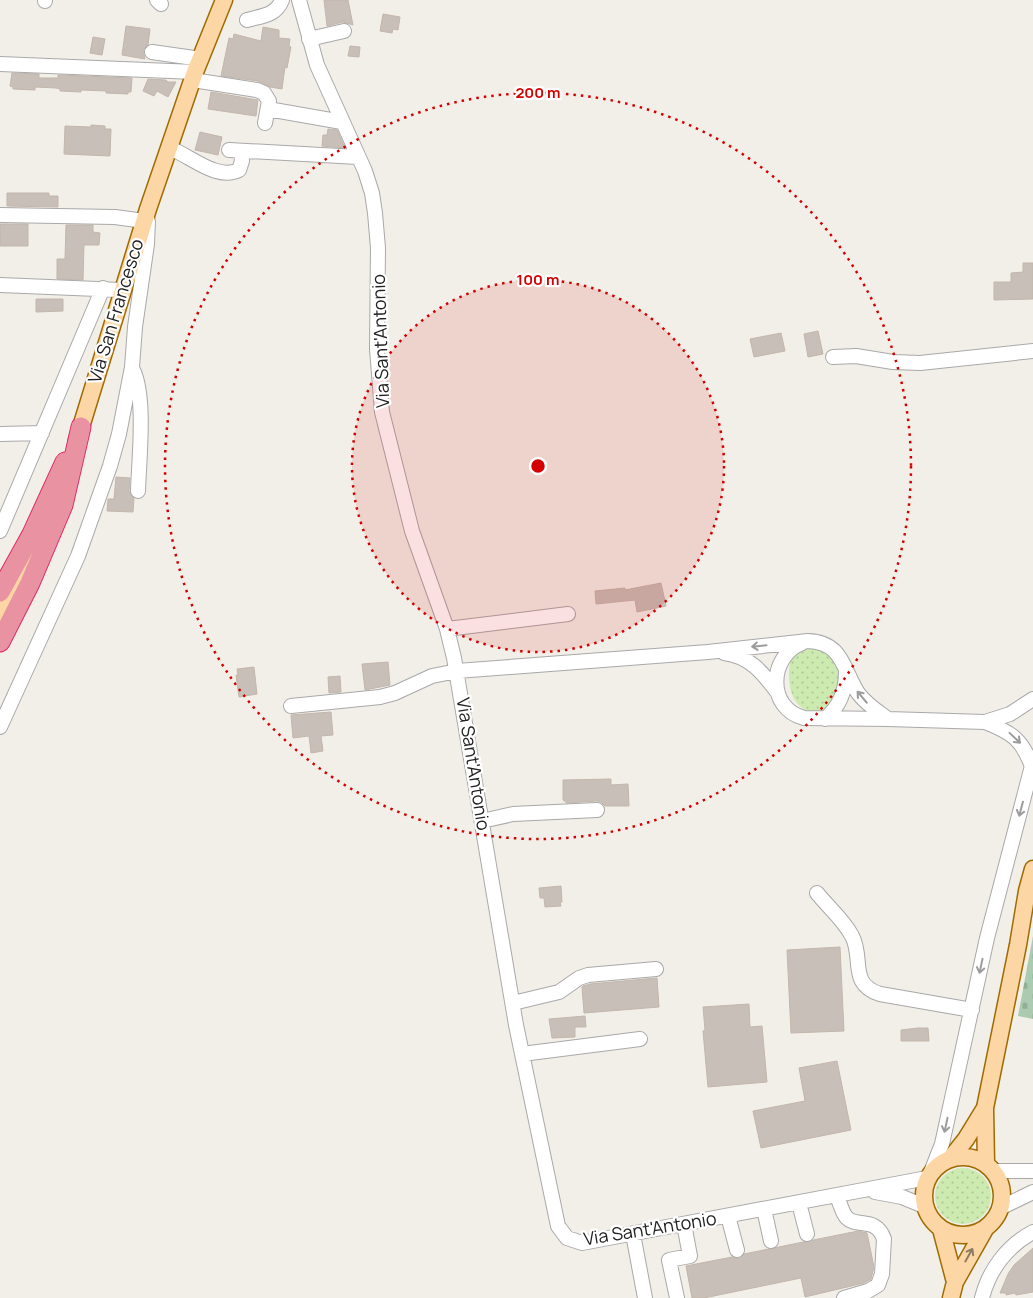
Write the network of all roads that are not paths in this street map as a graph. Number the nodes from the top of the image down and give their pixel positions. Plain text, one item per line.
1 (224, 0) edge
2 (282, 0) edge
3 (299, 0) edge
4 (247, 20) dead end
5 (344, 31) dead end
6 (309, 39) junction
7 (152, 52) dead end
8 (0, 64) edge
9 (196, 71) junction
10 (268, 109) junction
11 (342, 122) junction
12 (265, 123) dead end
13 (169, 148) junction
14 (358, 157) junction
15 (0, 215) edge
16 (146, 215) junction
17 (0, 285) edge
18 (103, 288) junction
19 (122, 290) junction
20 (1033, 351) edge
21 (833, 357) dead end
22 (132, 367) junction
23 (81, 427) junction
24 (42, 433) junction
25 (0, 434) edge
26 (138, 491) dead end
27 (0, 531) edge
28 (0, 592) edge
29 (568, 614) dead end
30 (0, 618) edge
31 (446, 629) junction
32 (808, 641) junction
33 (0, 642) edge
34 (708, 652) junction
35 (846, 668) junction
36 (457, 671) junction
37 (778, 693) junction
38 (1033, 699) edge
39 (292, 706) dead end
40 (888, 718) junction
41 (825, 719) junction
42 (985, 722) junction
43 (0, 727) edge
44 (1032, 764) edge
45 (597, 810) dead end
46 (482, 821) junction
47 (1033, 869) edge
48 (817, 893) dead end
49 (656, 969) dead end
50 (513, 1003) junction
51 (972, 1010) junction
52 (640, 1039) dead end
53 (522, 1054) junction
54 (985, 1108) junction
55 (951, 1158) junction
56 (990, 1167) junction
57 (1033, 1171) edge
58 (929, 1175) junction
59 (867, 1190) junction
60 (1033, 1192) edge
61 (837, 1196) junction
62 (799, 1203) junction
63 (924, 1206) junction
64 (1000, 1208) junction
65 (764, 1210) junction
66 (728, 1216) junction
67 (684, 1224) junction
68 (942, 1229) junction
69 (984, 1229) junction
70 (1033, 1232) edge
71 (633, 1234) junction
72 (807, 1234) dead end
73 (771, 1242) dead end
74 (736, 1250) dead end
75 (953, 1290) edge
76 (645, 1298) edge
77 (677, 1298) edge
78 (844, 1298) edge
79 (982, 1298) edge

1 - 9 main road, Via San Francesco
2 - 4 street
3 - 6 street, Via Sant'Antonio
5 - 6 street
6 - 11 street, Via Sant'Antonio
7 - 9 street
8 - 9 street
9 - 10 street
9 - 13 main road, Via San Francesco
10 - 11 street
10 - 12 street
11 - 14 street, Via Sant'Antonio
13 - 14 street
13 - 16 main road, Via San Francesco
14 - 31 street, Via Sant'Antonio
15 - 16 street
16 - 19 main road, Via San Francesco
16 - 22 street
17 - 18 street
18 - 19 street
18 - 24 street
19 - 23 main road, Via San Francesco
20 - 21 street
22 - 26 street
22 - 43 street
23 - 28 highway
23 - 30 main road, Via San Francesco
23 - 33 highway
24 - 25 street
24 - 27 street
29 - 31 street
31 - 36 street, Via Sant'Antonio
32 -> 34 street
32 - 35 street
32 - 37 street
34 - 36 street
34 - 37 street
40 -> 35 street
35 - 41 street
36 - 39 street
36 - 46 street, Via Sant'Antonio
37 - 41 street
38 - 42 street
40 - 41 street
40 - 42 street
42 -> 44 street
44 -> 51 street
45 - 46 street
46 - 50 street, Via Sant'Antonio
47 - 54 main road
48 - 51 street
49 - 50 street
50 - 53 street, Via Sant'Antonio
51 -> 58 street
52 - 53 street
53 - 71 street, Via Sant'Antonio
54 - 55 main road
54 - 56 main road
55 - 56 main road
55 - 58 main road
56 - 57 street
56 - 64 main road
58 - 59 street, Via Sant'Antonio
58 - 63 main road
59 - 61 street, Via Sant'Antonio
59 - 63 street, Via Sant'Antonio
60 - 64 street
61 - 62 street, Via Sant'Antonio
61 - 78 street
62 - 65 street, Via Sant'Antonio
62 - 72 street
63 - 68 main road
64 - 69 main road
65 - 66 street, Via Sant'Antonio
65 - 73 street
66 - 67 street, Via Sant'Antonio
66 - 74 street
67 - 71 street, Via Sant'Antonio
67 - 77 street
68 - 69 main road
68 - 75 main road
75 -> 69 main road
70 - 79 street
71 - 76 street

